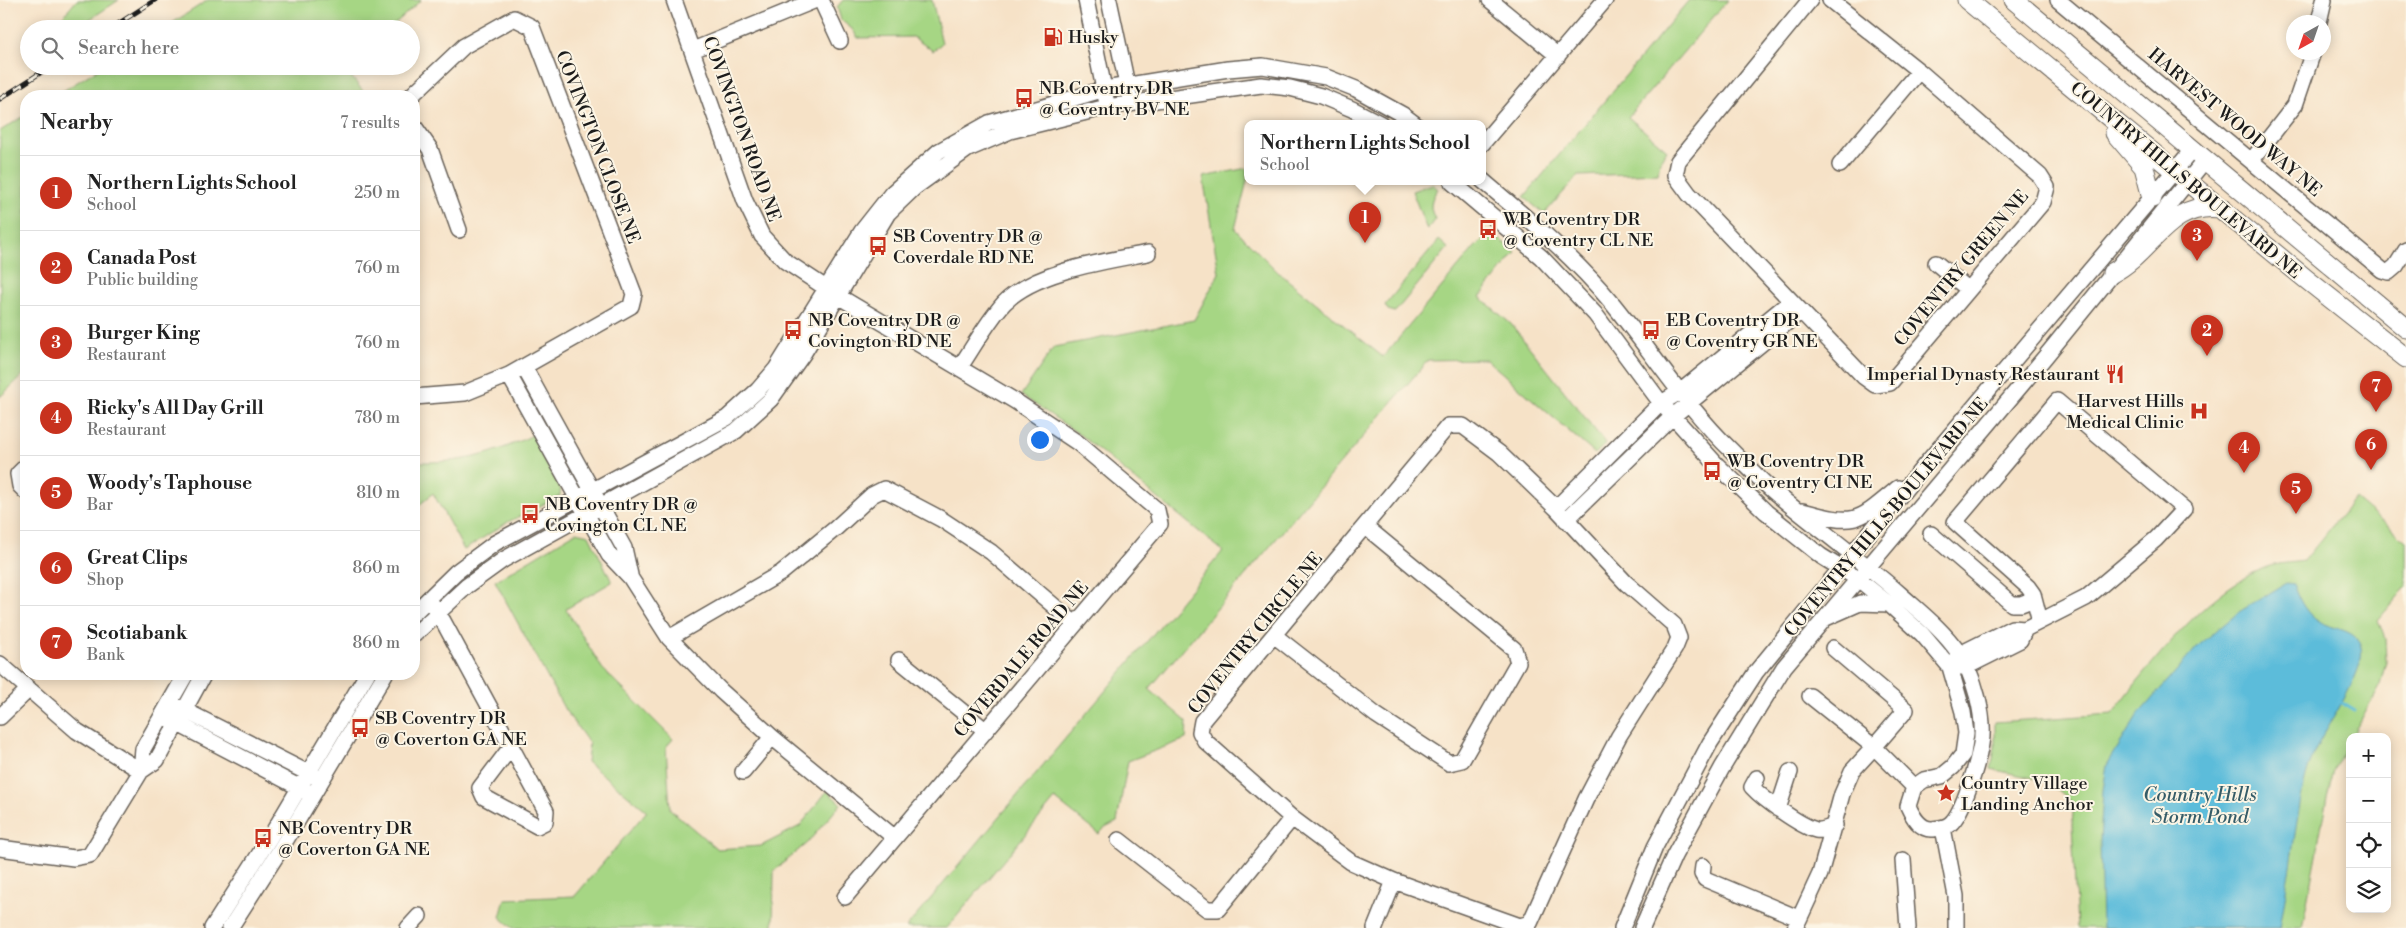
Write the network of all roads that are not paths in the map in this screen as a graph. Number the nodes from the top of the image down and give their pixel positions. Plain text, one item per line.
1 (674, 0) edge
2 (816, 0) edge
3 (821, 0) edge
4 (1086, 0) edge
5 (1109, 0) edge
6 (1490, 0) edge
7 (1606, 0) edge
8 (1810, 0) edge
9 (1830, 0) edge
10 (1967, 0) edge
11 (2014, 0) edge
12 (2058, 0) edge
13 (2324, 0) edge
14 (2321, 15) edge
15 (840, 41) dead end
16 (693, 50) junction
17 (1558, 56) junction
18 (2310, 60) edge
19 (1919, 71) junction
20 (2068, 82) junction
21 (1127, 85) junction
22 (1105, 89) junction
23 (417, 90) edge
24 (1130, 103) junction
25 (1107, 107) junction
26 (1373, 120) edge
27 (1410, 120) edge
28 (1009, 124) junction
29 (420, 135) edge
30 (1486, 139) edge
31 (2199, 154) junction
32 (2252, 160) junction
33 (1840, 164) dead end
34 (2182, 175) junction
35 (1486, 183) edge
36 (1456, 185) edge
37 (2152, 198) junction
38 (2221, 208) junction
39 (459, 230) dead end
40 (2406, 250) edge
41 (1148, 253) dead end
42 (1936, 263) dead end
43 (2112, 273) junction
44 (1968, 289) junction
45 (833, 292) junction
46 (1796, 306) junction
47 (2406, 328) edge
48 (2046, 357) junction
49 (2406, 358) edge
50 (524, 367) junction
51 (960, 367) junction
52 (509, 375) junction
53 (1988, 391) junction
54 (420, 396) edge
55 (1684, 398) junction
56 (1661, 403) junction
57 (1672, 417) junction
58 (1925, 465) junction
59 (20, 472) edge
60 (20, 486) edge
61 (592, 491) junction
62 (578, 499) junction
63 (601, 506) junction
64 (1556, 508) junction
65 (1798, 510) junction
66 (586, 514) junction
67 (1566, 520) junction
68 (1366, 527) junction
69 (1931, 534) dead end
70 (1853, 554) junction
71 (466, 564) junction
72 (1869, 567) junction
73 (1841, 569) junction
74 (630, 576) junction
75 (476, 579) junction
76 (1858, 579) junction
77 (427, 598) junction
78 (2034, 599) junction
79 (1889, 604) junction
80 (420, 606) edge
81 (438, 611) junction
82 (1822, 620) junction
83 (2040, 622) junction
84 (1075, 624) junction
85 (420, 629) edge
86 (1275, 636) junction
87 (669, 638) junction
88 (1834, 648) dead end
89 (899, 660) dead end
90 (1963, 661) junction
91 (0, 664) edge
92 (1950, 667) junction
93 (183, 680) edge
94 (201, 680) edge
95 (363, 680) edge
96 (381, 680) edge
97 (29, 689) junction
98 (1810, 696) dead end
99 (167, 709) junction
100 (185, 710) junction
101 (0, 717) edge
102 (177, 724) junction
103 (985, 730) junction
104 (772, 737) junction
105 (244, 741) junction
106 (511, 747) junction
107 (1874, 747) junction
108 (236, 756) junction
109 (141, 771) junction
110 (743, 772) dead end
111 (1790, 772) dead end
112 (307, 773) junction
113 (1757, 778) dead end
114 (321, 779) junction
115 (299, 787) junction
116 (1914, 787) junction
117 (313, 794) junction
118 (1778, 809) junction
119 (1292, 818) junction
120 (1835, 825) junction
121 (1944, 828) junction
122 (895, 838) junction
123 (1119, 840) dead end
124 (0, 848) edge
125 (1903, 860) dead end
126 (1703, 866) dead end
127 (1394, 881) junction
128 (845, 897) dead end
129 (419, 916) dead end
130 (1796, 923) edge
131 (212, 928) edge
132 (230, 928) edge
133 (408, 928) edge
134 (1375, 928) edge
135 (1622, 928) edge
136 (1642, 928) edge
137 (1908, 928) edge
138 (1956, 928) edge

1 - 16 street, COVINGTON ROAD NE
2 - 16 street
3 - 15 street
4 - 22 street
5 - 21 street
6 - 17 street
7 - 17 street
8 - 46 street, COVENTRY GREEN NE
9 - 19 street, COVENTRY GREEN NE
10 - 20 main road, COUNTRY HILLS BOULEVARD NE
11 - 31 main road, COUNTRY HILLS BOULEVARD NE
12 - 32 street, HARVEST WOOD WAY NE
13 - 14 street
16 - 45 street, COVINGTON ROAD NE
17 - 30 street
18 - 32 street
19 - 33 street
19 - 44 street, COVENTRY GREEN NE
20 - 34 main road, COUNTRY HILLS BOULEVARD NE
20 - 37 main road
21 - 22 street
21 - 24 street
21 - 27 street
22 - 25 street
22 - 28 street
23 - 50 street, COVINGTON CLOSE NE
24 - 25 street
24 - 26 street
25 - 28 street
28 - 45 street
29 - 39 street
31 - 34 street, COVENTRY HILLS BOULEVARD NE
31 - 47 main road, COUNTRY HILLS BOULEVARD NE
32 - 40 street, HARVEST WOOD WAY NE
34 - 37 street, COVENTRY HILLS BOULEVARD NE
34 - 38 main road, COUNTRY HILLS BOULEVARD NE
34 - 43 street, COVENTRY HILLS BOULEVARD NE
35 - 55 street
36 - 56 street
37 - 53 street, COVENTRY HILLS BOULEVARD NE
38 - 43 main road
38 - 49 main road, COUNTRY HILLS BOULEVARD NE
41 - 51 street
42 - 44 street
43 - 48 street, COVENTRY HILLS BOULEVARD NE
44 - 46 street, COVENTRY GREEN NE
45 - 51 street, COVERDALE ROAD NE
45 - 61 street
45 - 63 street
46 - 55 street
48 - 53 street
48 - 72 street, COVENTRY HILLS BOULEVARD NE
50 - 52 street, COVINGTON CLOSE NE
50 - 61 street
51 - 84 street, COVERDALE ROAD NE
52 - 54 street, COVINGTON CLOSE NE
52 - 62 street
53 - 58 street, COVENTRY HILLS BOULEVARD NE
55 - 56 street
55 - 57 street
55 - 65 street
56 - 57 street
56 - 64 street
57 - 67 street
57 - 73 street
58 - 65 street
58 - 70 street, COVENTRY HILLS BOULEVARD NE
59 - 60 street
61 - 62 street
61 - 63 street
62 - 66 street
62 - 71 street
63 - 66 street
63 - 74 street
64 - 67 street, COVENTRY CIRCLE NE
64 - 68 street, COVENTRY CIRCLE NE
65 - 70 street
66 - 74 street
66 - 75 street
67 - 127 street, COVENTRY CIRCLE NE
68 - 86 street, COVENTRY CIRCLE NE
68 - 86 street
69 - 78 street
70 - 72 street
70 - 73 street, COVENTRY HILLS BOULEVARD NE
71 - 75 street
71 - 77 street
72 - 76 street, COVENTRY HILLS BOULEVARD NE
72 - 90 street
73 - 76 street
73 - 135 street, COVENTRY HILLS BOULEVARD NE
74 - 87 street
75 - 81 street
76 - 79 street
76 - 82 street, COVENTRY HILLS BOULEVARD NE
77 - 80 street
77 - 81 street
78 - 83 street
78 - 83 street
79 - 82 street
79 - 92 street
81 - 85 street
81 - 106 street
82 - 136 street, COVENTRY HILLS BOULEVARD NE
83 - 90 street
84 - 87 street
84 - 103 street, COVERDALE ROAD NE
86 - 119 street, COVENTRY CIRCLE NE
87 - 104 street
88 - 107 street
89 - 103 street
90 - 92 street
90 - 121 street
91 - 97 street
92 - 116 street
93 - 99 street
94 - 100 street
95 - 112 street
96 - 114 street
97 - 101 street
97 - 109 street
98 - 107 street
99 - 100 street
99 - 102 street
99 - 109 street
100 - 102 street
100 - 105 street
102 - 108 street
102 - 109 street
103 - 122 street, COVERDALE ROAD NE
104 - 110 street
104 - 122 street
105 - 108 street
105 - 112 street
106 - 106 street
107 - 116 street
107 - 120 street
108 - 115 street
109 - 124 street
111 - 118 street
112 - 114 street
112 - 115 street
113 - 118 street
114 - 117 street
115 - 117 street
115 - 131 street
116 - 121 street
117 - 132 street
118 - 120 street
119 - 123 street
119 - 127 street, COVENTRY CIRCLE NE
120 - 130 street
121 - 138 street
122 - 128 street, COVERDALE ROAD NE
125 - 137 street
126 - 130 street
127 - 134 street
129 - 133 street

